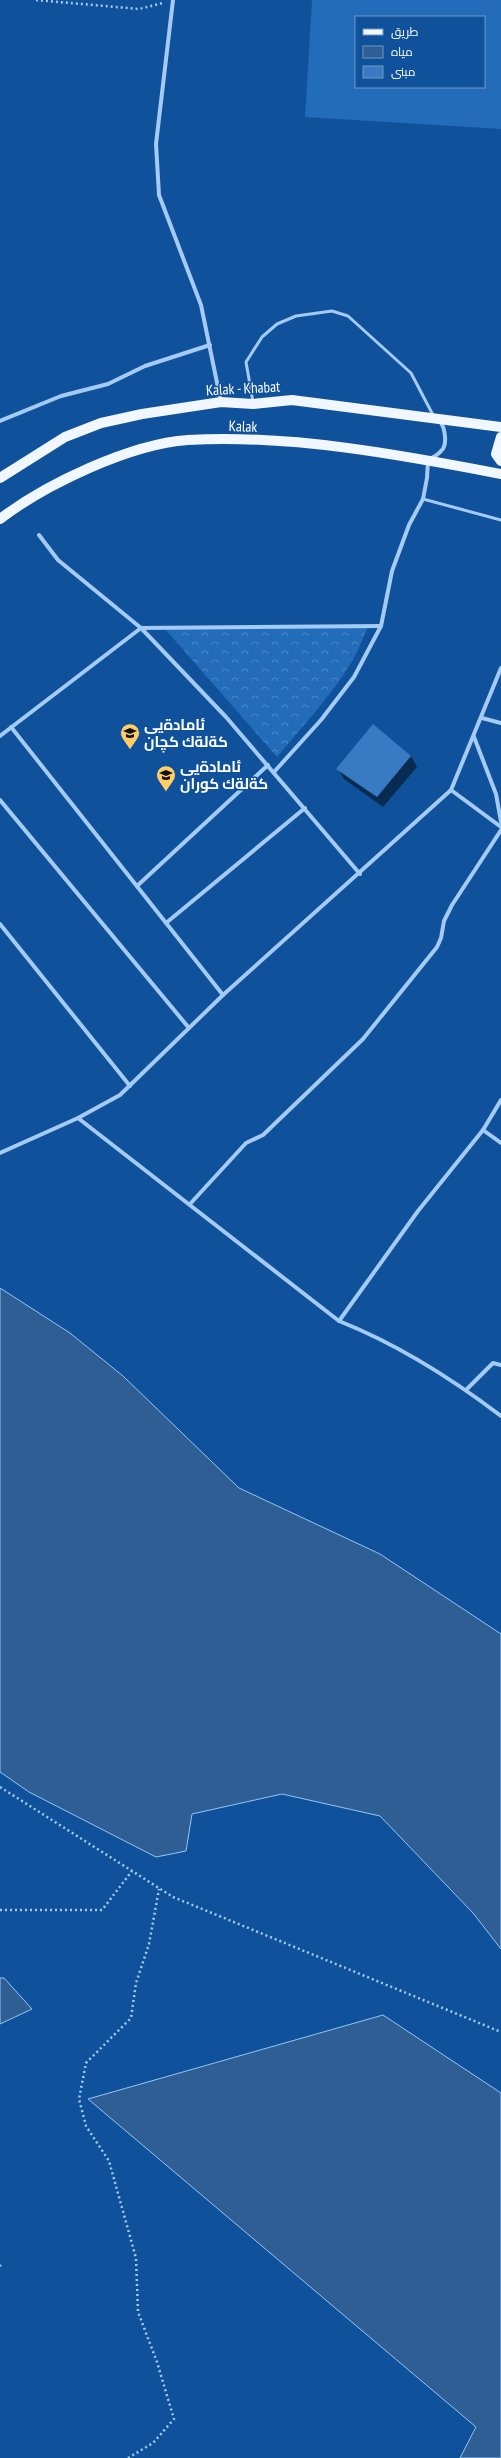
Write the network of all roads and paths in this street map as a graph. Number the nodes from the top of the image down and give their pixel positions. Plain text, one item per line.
1 (36, 0) edge
2 (173, 0) edge
3 (210, 345) junction
4 (221, 402) junction
5 (253, 404) junction
6 (434, 418) junction
7 (0, 421) edge
8 (501, 427) edge
9 (501, 437) edge
10 (428, 460) junction
11 (501, 461) edge
12 (501, 474) edge
13 (0, 478) edge
14 (423, 499) junction
15 (0, 519) edge
16 (501, 520) edge
17 (39, 535) dead end
18 (381, 626) junction
19 (141, 628) junction
20 (501, 668) edge
21 (482, 718) junction
22 (501, 723) edge
23 (11, 727) junction
24 (0, 736) edge
25 (474, 738) junction
26 (268, 766) junction
27 (274, 772) junction
28 (451, 790) junction
29 (0, 800) edge
30 (305, 808) junction
31 (501, 822) edge
32 (501, 828) edge
33 (360, 874) junction
34 (137, 886) junction
35 (166, 923) junction
36 (0, 924) edge
37 (223, 995) junction
38 (189, 1028) junction
39 (130, 1086) junction
40 (501, 1100) edge
41 (78, 1118) junction
42 (483, 1130) junction
43 (501, 1143) edge
44 (0, 1153) edge
45 (190, 1204) junction
46 (339, 1321) junction
47 (501, 1365) edge
48 (467, 1389) junction
49 (501, 1416) edge
50 (0, 1787) edge
51 (132, 1871) junction
52 (159, 1889) junction
53 (0, 1910) edge
54 (501, 2032) edge
55 (128, 2458) edge

1 - 2 path
2 - 3 street
3 - 4 street
3 - 7 street
4 - 5 main road, Kalak - Khabat
4 - 13 main road, Kalak - Khabat
5 - 6 main road, Kalak - Khabat
5 - 6 lane
6 - 8 main road, Kalak - Khabat
6 - 10 street
9 - 11 main road
10 - 12 main road, Kalak
10 - 14 street
10 - 15 main road, Kalak
14 - 16 lane
14 - 18 street
17 - 19 street
18 - 19 street
18 - 27 street
19 - 23 street
19 - 26 street
20 - 21 street
21 - 22 street
21 - 25 street
23 - 24 street
23 - 34 street
25 - 28 street
25 - 31 street
26 - 27 street
26 - 34 street
27 - 30 street
28 - 32 street
28 - 33 street
29 - 38 street
30 - 33 street
30 - 35 street
32 - 45 street
33 - 37 street
34 - 35 street
35 - 37 street
36 - 39 street
37 - 38 street
38 - 39 street
39 - 41 street
40 - 42 street
41 - 44 street
41 - 45 street
42 - 43 street
42 - 46 street
45 - 46 street
46 - 48 street
47 - 48 street
48 - 49 street
50 - 51 path
51 - 52 path
51 - 53 path
52 - 54 path
52 - 55 path

